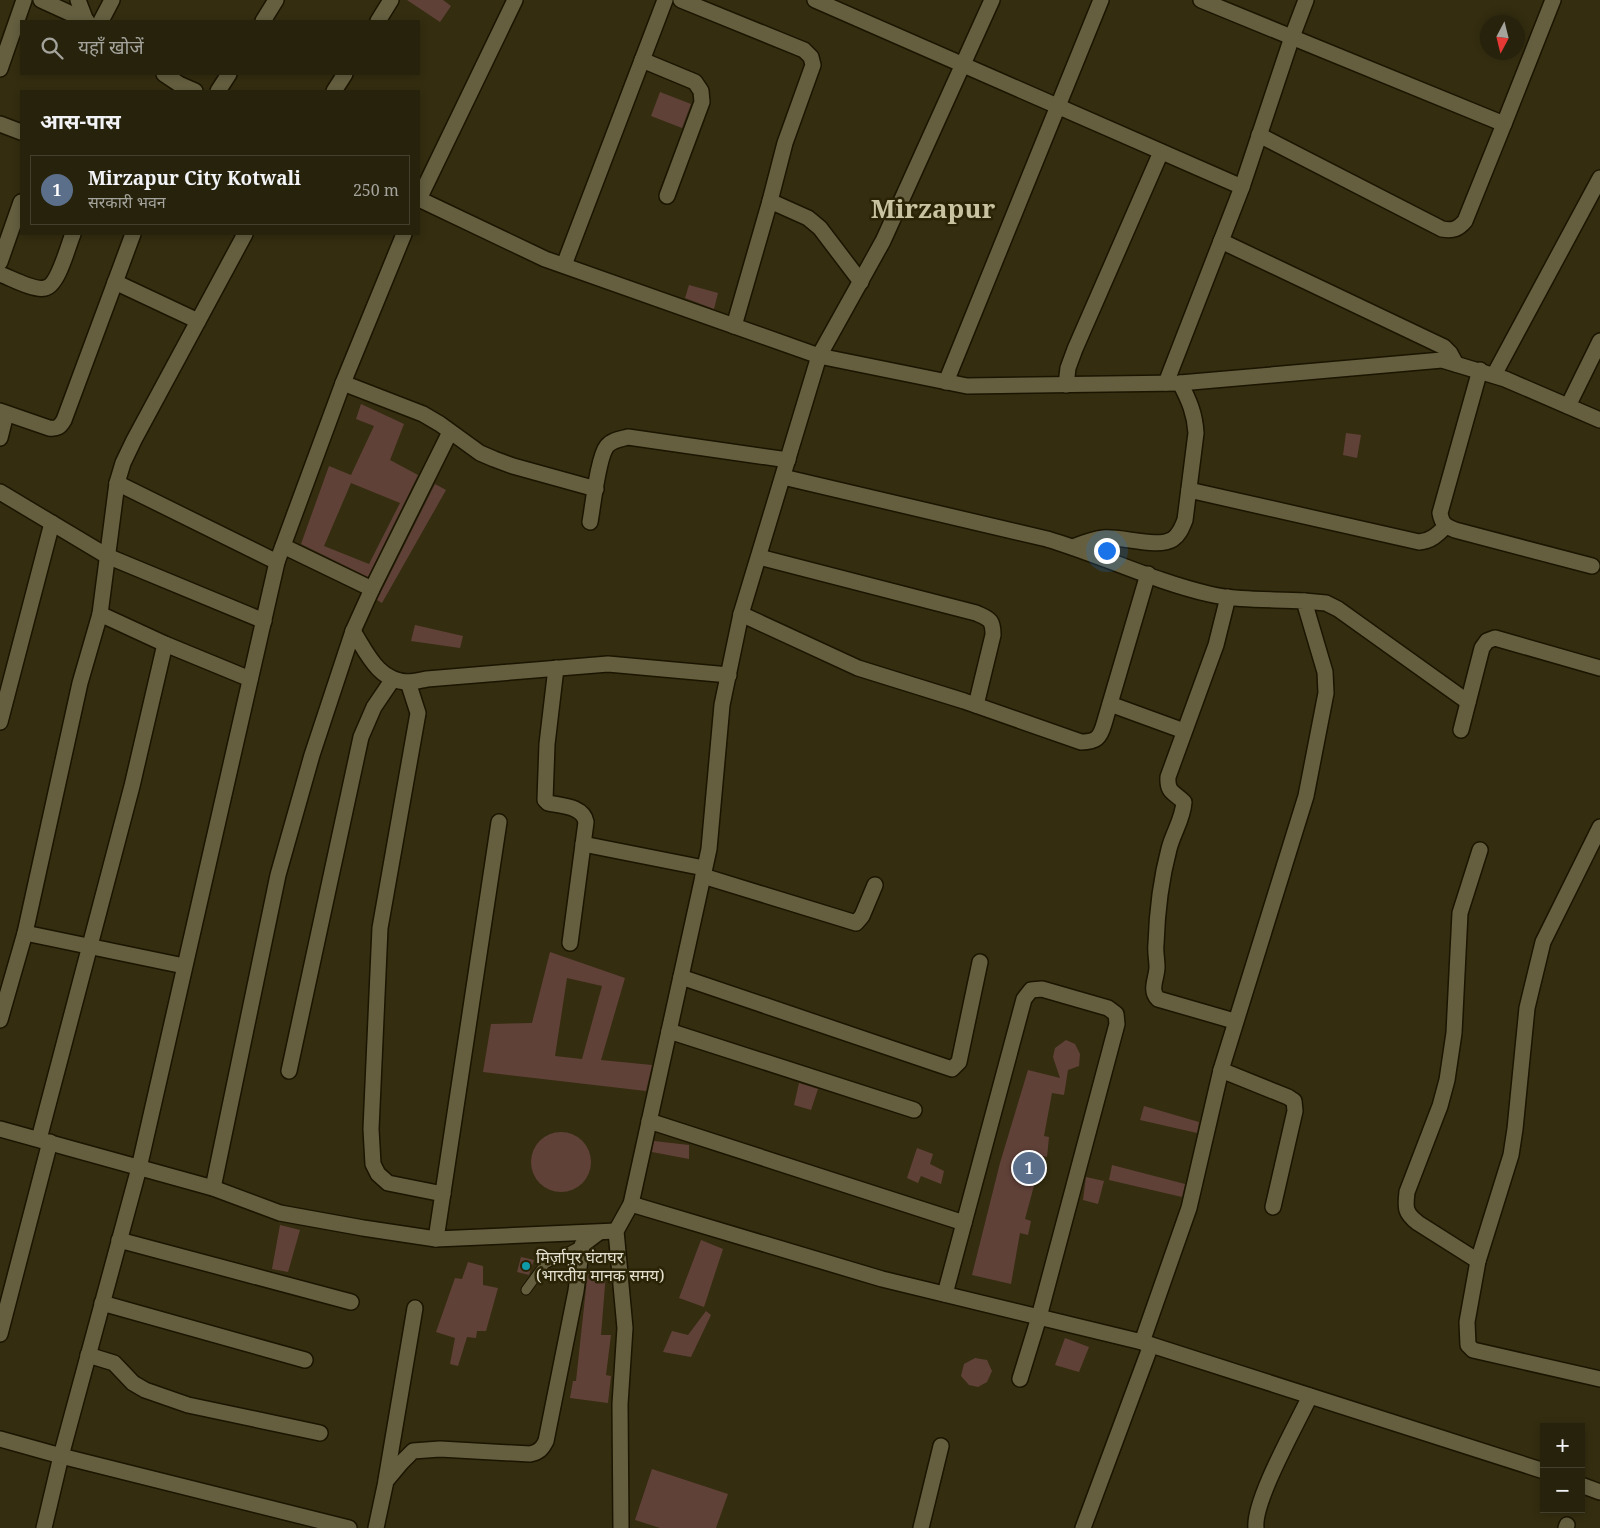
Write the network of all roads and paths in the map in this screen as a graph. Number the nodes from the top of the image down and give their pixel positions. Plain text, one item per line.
1 (24, 0) edge
2 (41, 0) edge
3 (78, 0) edge
4 (112, 0) edge
5 (276, 0) edge
6 (515, 0) edge
7 (665, 0) edge
8 (681, 0) edge
9 (815, 0) edge
10 (992, 0) edge
11 (1101, 0) edge
12 (1201, 0) edge
13 (1306, 0) edge
14 (1553, 0) edge
15 (388, 1) edge
16 (84, 20) edge
17 (86, 20) edge
18 (102, 20) edge
19 (264, 20) edge
20 (378, 20) edge
21 (1292, 37) junction
22 (642, 60) junction
23 (963, 65) junction
24 (0, 69) edge
25 (166, 75) edge
26 (228, 75) edge
27 (344, 75) edge
28 (193, 90) edge
29 (219, 90) edge
30 (335, 90) edge
31 (1058, 106) junction
32 (0, 124) edge
33 (1504, 124) junction
34 (20, 132) edge
35 (1259, 135) junction
36 (1161, 152) junction
37 (1600, 178) edge
38 (1242, 187) junction
39 (667, 196) dead end
40 (420, 197) edge
41 (420, 199) edge
42 (770, 200) junction
43 (20, 205) edge
44 (73, 235) edge
45 (133, 235) edge
46 (244, 235) edge
47 (404, 235) edge
48 (1221, 241) junction
49 (0, 262) edge
50 (564, 266) junction
51 (0, 274) edge
52 (115, 282) junction
53 (861, 282) junction
54 (198, 321) junction
55 (734, 326) junction
56 (1600, 341) edge
57 (819, 356) junction
58 (1456, 364) junction
59 (1487, 373) junction
60 (946, 382) junction
61 (343, 383) junction
62 (1173, 383) junction
63 (1066, 385) junction
64 (1568, 406) junction
65 (3, 412) edge
66 (1600, 420) edge
67 (450, 432) junction
68 (0, 438) edge
69 (788, 460) junction
70 (782, 477) junction
71 (117, 483) junction
72 (596, 489) junction
73 (1189, 490) junction
74 (0, 492) edge
75 (590, 522) dead end
76 (52, 523) junction
77 (1446, 526) junction
78 (283, 546) junction
79 (1073, 546) junction
80 (107, 556) junction
81 (759, 557) junction
82 (277, 562) junction
83 (1592, 566) dead end
84 (1148, 574) junction
85 (372, 589) junction
86 (1228, 597) junction
87 (1304, 601) junction
88 (100, 614) junction
89 (742, 614) junction
90 (264, 621) junction
91 (353, 632) junction
92 (165, 644) junction
93 (556, 668) junction
94 (1600, 668) edge
95 (729, 675) junction
96 (250, 679) junction
97 (393, 679) junction
98 (408, 682) junction
99 (1468, 702) junction
100 (1110, 704) junction
101 (976, 705) junction
102 (0, 722) edge
103 (1461, 730) dead end
104 (1184, 731) junction
105 (499, 822) dead end
106 (1600, 827) edge
107 (583, 844) junction
108 (1480, 850) dead end
109 (704, 872) junction
110 (874, 885) dead end
111 (24, 933) junction
112 (570, 943) dead end
113 (90, 946) junction
114 (980, 962) dead end
115 (184, 966) junction
116 (681, 977) junction
117 (0, 1020) edge
118 (1234, 1021) junction
119 (669, 1031) junction
120 (1220, 1070) junction
121 (289, 1071) dead end
122 (914, 1110) dead end
123 (649, 1121) junction
124 (0, 1129) edge
125 (44, 1140) junction
126 (139, 1168) junction
127 (213, 1188) junction
128 (443, 1194) junction
129 (631, 1204) junction
130 (1273, 1207) dead end
131 (964, 1223) junction
132 (616, 1232) junction
133 (598, 1233) junction
134 (436, 1239) junction
135 (119, 1240) junction
136 (582, 1245) junction
137 (1478, 1261) junction
138 (526, 1290) dead end
139 (945, 1294) junction
140 (351, 1302) dead end
141 (102, 1303) junction
142 (415, 1308) dead end
143 (1039, 1317) junction
144 (0, 1334) edge
145 (1147, 1344) junction
146 (88, 1355) junction
147 (305, 1360) dead end
148 (1020, 1379) dead end
149 (1600, 1379) edge
150 (1310, 1396) junction
151 (320, 1433) dead end
152 (0, 1439) edge
153 (941, 1446) dead end
154 (61, 1456) junction
155 (1540, 1470) edge
156 (386, 1481) junction
157 (1585, 1486) edge
158 (1600, 1492) edge
159 (44, 1528) edge
160 (349, 1528) edge
161 (376, 1528) edge
162 (621, 1528) edge
163 (921, 1528) edge
164 (1083, 1528) edge
165 (1256, 1528) edge

1 - 24 street
2 - 16 street
3 - 17 street
4 - 18 street
5 - 19 street
6 - 40 street
7 - 22 street
8 - 42 street
9 - 23 street
10 - 23 street
11 - 31 street
12 - 21 street
13 - 21 street
14 - 33 street
15 - 20 street
21 - 33 street
21 - 35 street
22 - 39 street
22 - 50 street
23 - 31 street
23 - 53 street
25 - 28 street
26 - 29 street
27 - 30 street
31 - 36 street
31 - 60 street
32 - 34 street
33 - 35 street
35 - 38 street
36 - 38 street
36 - 63 street
37 - 59 street
38 - 48 street
41 - 50 street
42 - 53 street
42 - 55 street
43 - 49 street
44 - 51 street
45 - 52 street
46 - 54 street
47 - 61 street
48 - 58 street
48 - 62 street
50 - 55 street
52 - 54 street
52 - 65 street
53 - 57 street
54 - 71 street
55 - 57 street
56 - 64 street
57 - 60 street
57 - 69 street
58 - 59 street
58 - 62 street
59 - 64 street
59 - 77 street
60 - 63 street
61 - 67 street
61 - 78 street
62 - 63 street
62 - 73 street
64 - 66 street
65 - 68 street
67 - 72 street
67 - 85 street
69 - 70 street
69 - 72 street
70 - 79 street
70 - 81 street
71 - 80 street
71 - 82 street
72 - 75 street
73 - 77 street
73 - 79 street
74 - 76 street
76 - 80 street
76 - 102 street
77 - 83 street
78 - 82 street
78 - 85 street
79 - 84 street
80 - 88 street
80 - 90 street
81 - 89 street
81 - 101 street
82 - 90 street
84 - 86 street
84 - 100 street
85 - 91 street
86 - 87 street
86 - 104 street
87 - 99 street
87 - 118 street
88 - 92 street
88 - 111 street
89 - 95 street
89 - 101 street
90 - 96 street
91 - 97 street
91 - 127 street
92 - 96 street
92 - 113 street
93 - 95 street
93 - 98 street
93 - 107 street
94 - 99 street
95 - 109 street
96 - 115 street
97 - 98 street
97 - 121 street
98 - 128 street
99 - 103 street
100 - 101 street
100 - 104 street
104 - 118 street
105 - 128 street
106 - 137 street
107 - 109 street
107 - 112 street
108 - 137 street
109 - 110 street
109 - 116 street
111 - 113 street
111 - 117 street
113 - 115 street
113 - 125 street
114 - 116 street
115 - 126 street
116 - 119 street
118 - 120 street
119 - 122 street
119 - 123 street
120 - 130 street
120 - 145 street
123 - 129 street
123 - 131 street
124 - 125 street
125 - 126 street
125 - 144 street
126 - 127 street
126 - 135 street
127 - 134 street
128 - 134 street
129 - 132 street
129 - 139 street
131 - 139 street
131 - 143 street
132 - 133 street
132 - 162 street
133 - 134 street
133 - 136 street
135 - 140 street
135 - 141 street
136 - 138 lane
136 - 156 street
137 - 149 street
139 - 143 street
141 - 146 street
141 - 147 street
142 - 156 street
143 - 145 street
143 - 148 street
145 - 150 street
145 - 164 street
146 - 151 street
146 - 154 street
150 - 155 street
150 - 165 street
152 - 154 street
153 - 163 street
154 - 159 street
154 - 160 street
156 - 161 street
157 - 158 street

